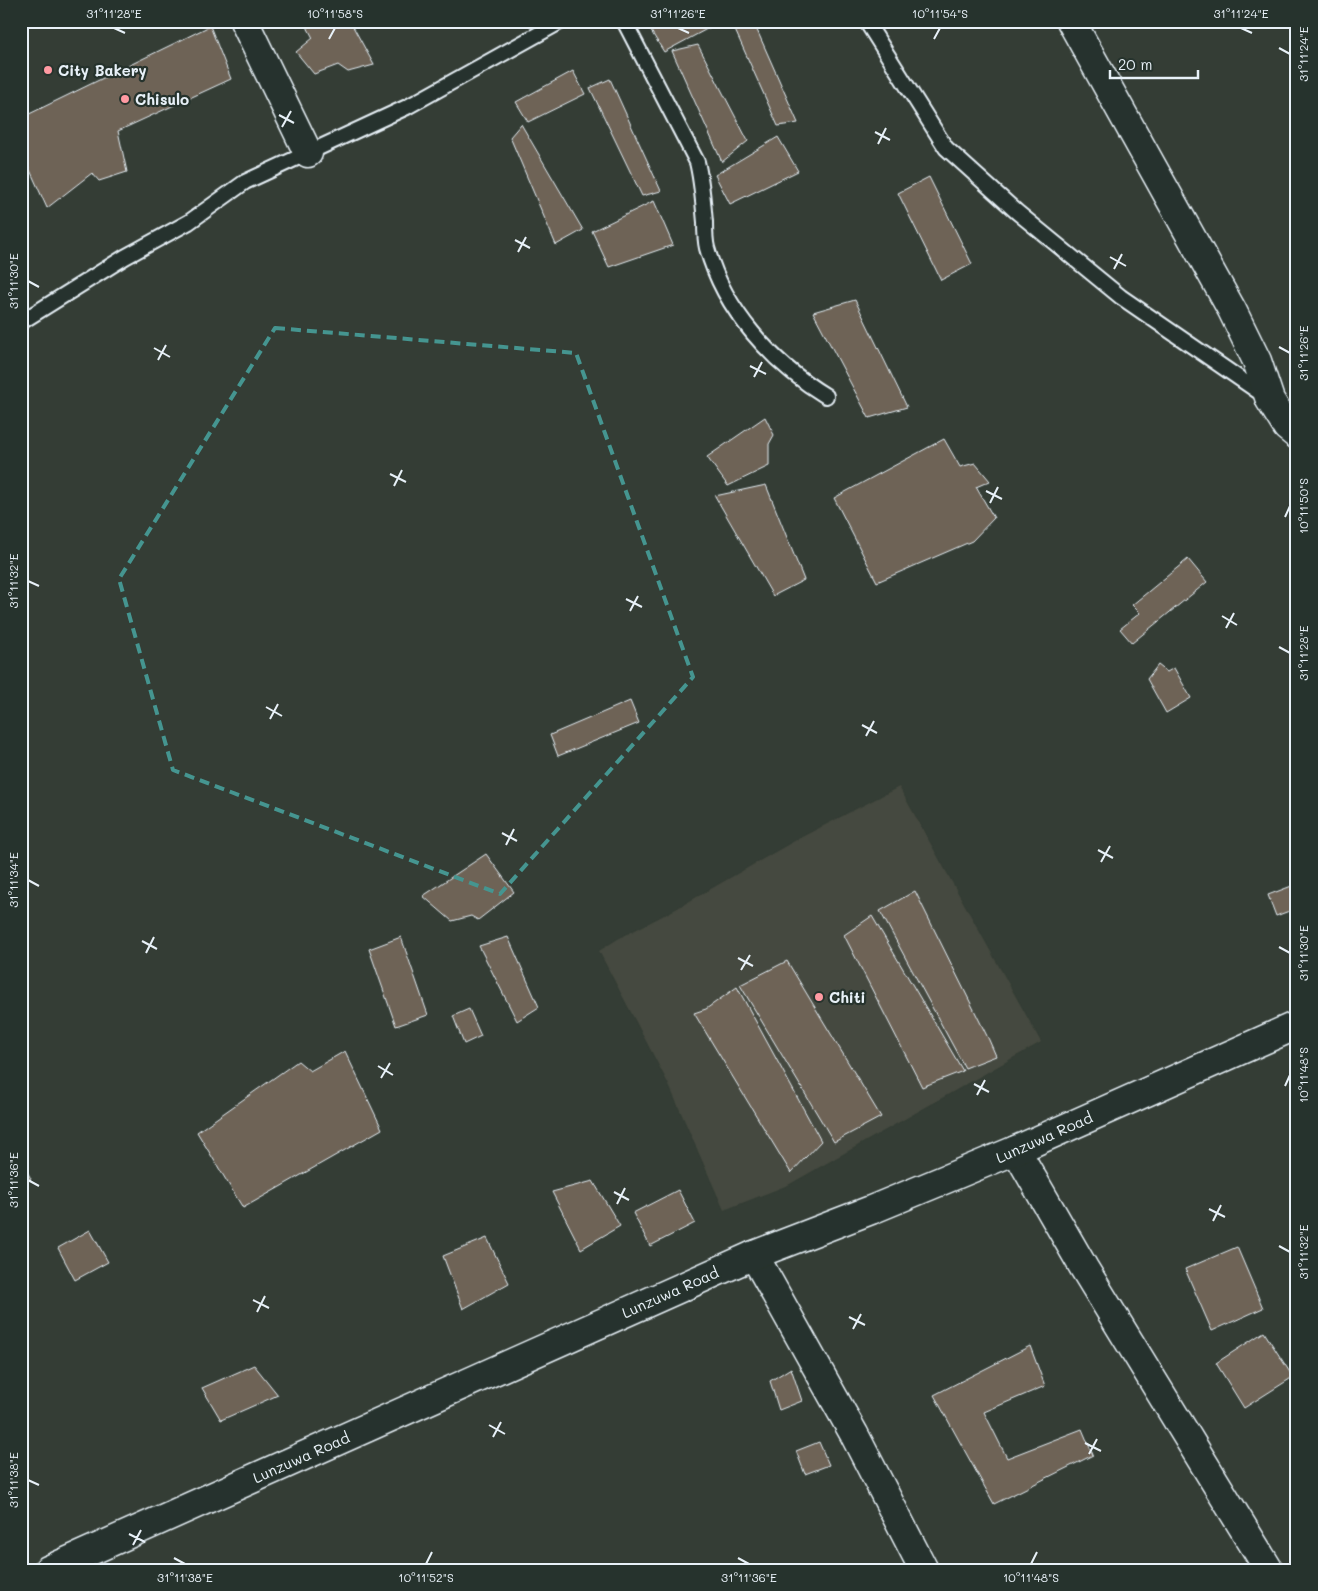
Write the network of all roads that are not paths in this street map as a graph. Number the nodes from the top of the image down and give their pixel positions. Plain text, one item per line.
1 (244, 21) edge
2 (562, 21) edge
3 (624, 21) edge
4 (866, 21) edge
5 (1071, 21) edge
6 (308, 153) junction
7 (21, 322) edge
8 (826, 396) dead end
9 (1270, 400) junction
10 (1297, 435) edge
11 (1297, 1025) edge
12 (1016, 1150) junction
13 (754, 1255) junction
14 (48, 1570) edge
15 (924, 1570) edge
16 (1270, 1570) edge

1 - 6 street
2 - 6 lane
3 - 8 lane
4 - 9 lane
5 - 9 street
6 - 7 lane
9 - 10 street
11 - 12 street, Lunzuwa Road
12 - 13 street, Lunzuwa Road
12 - 16 street
13 - 14 street, Lunzuwa Road
13 - 15 street

